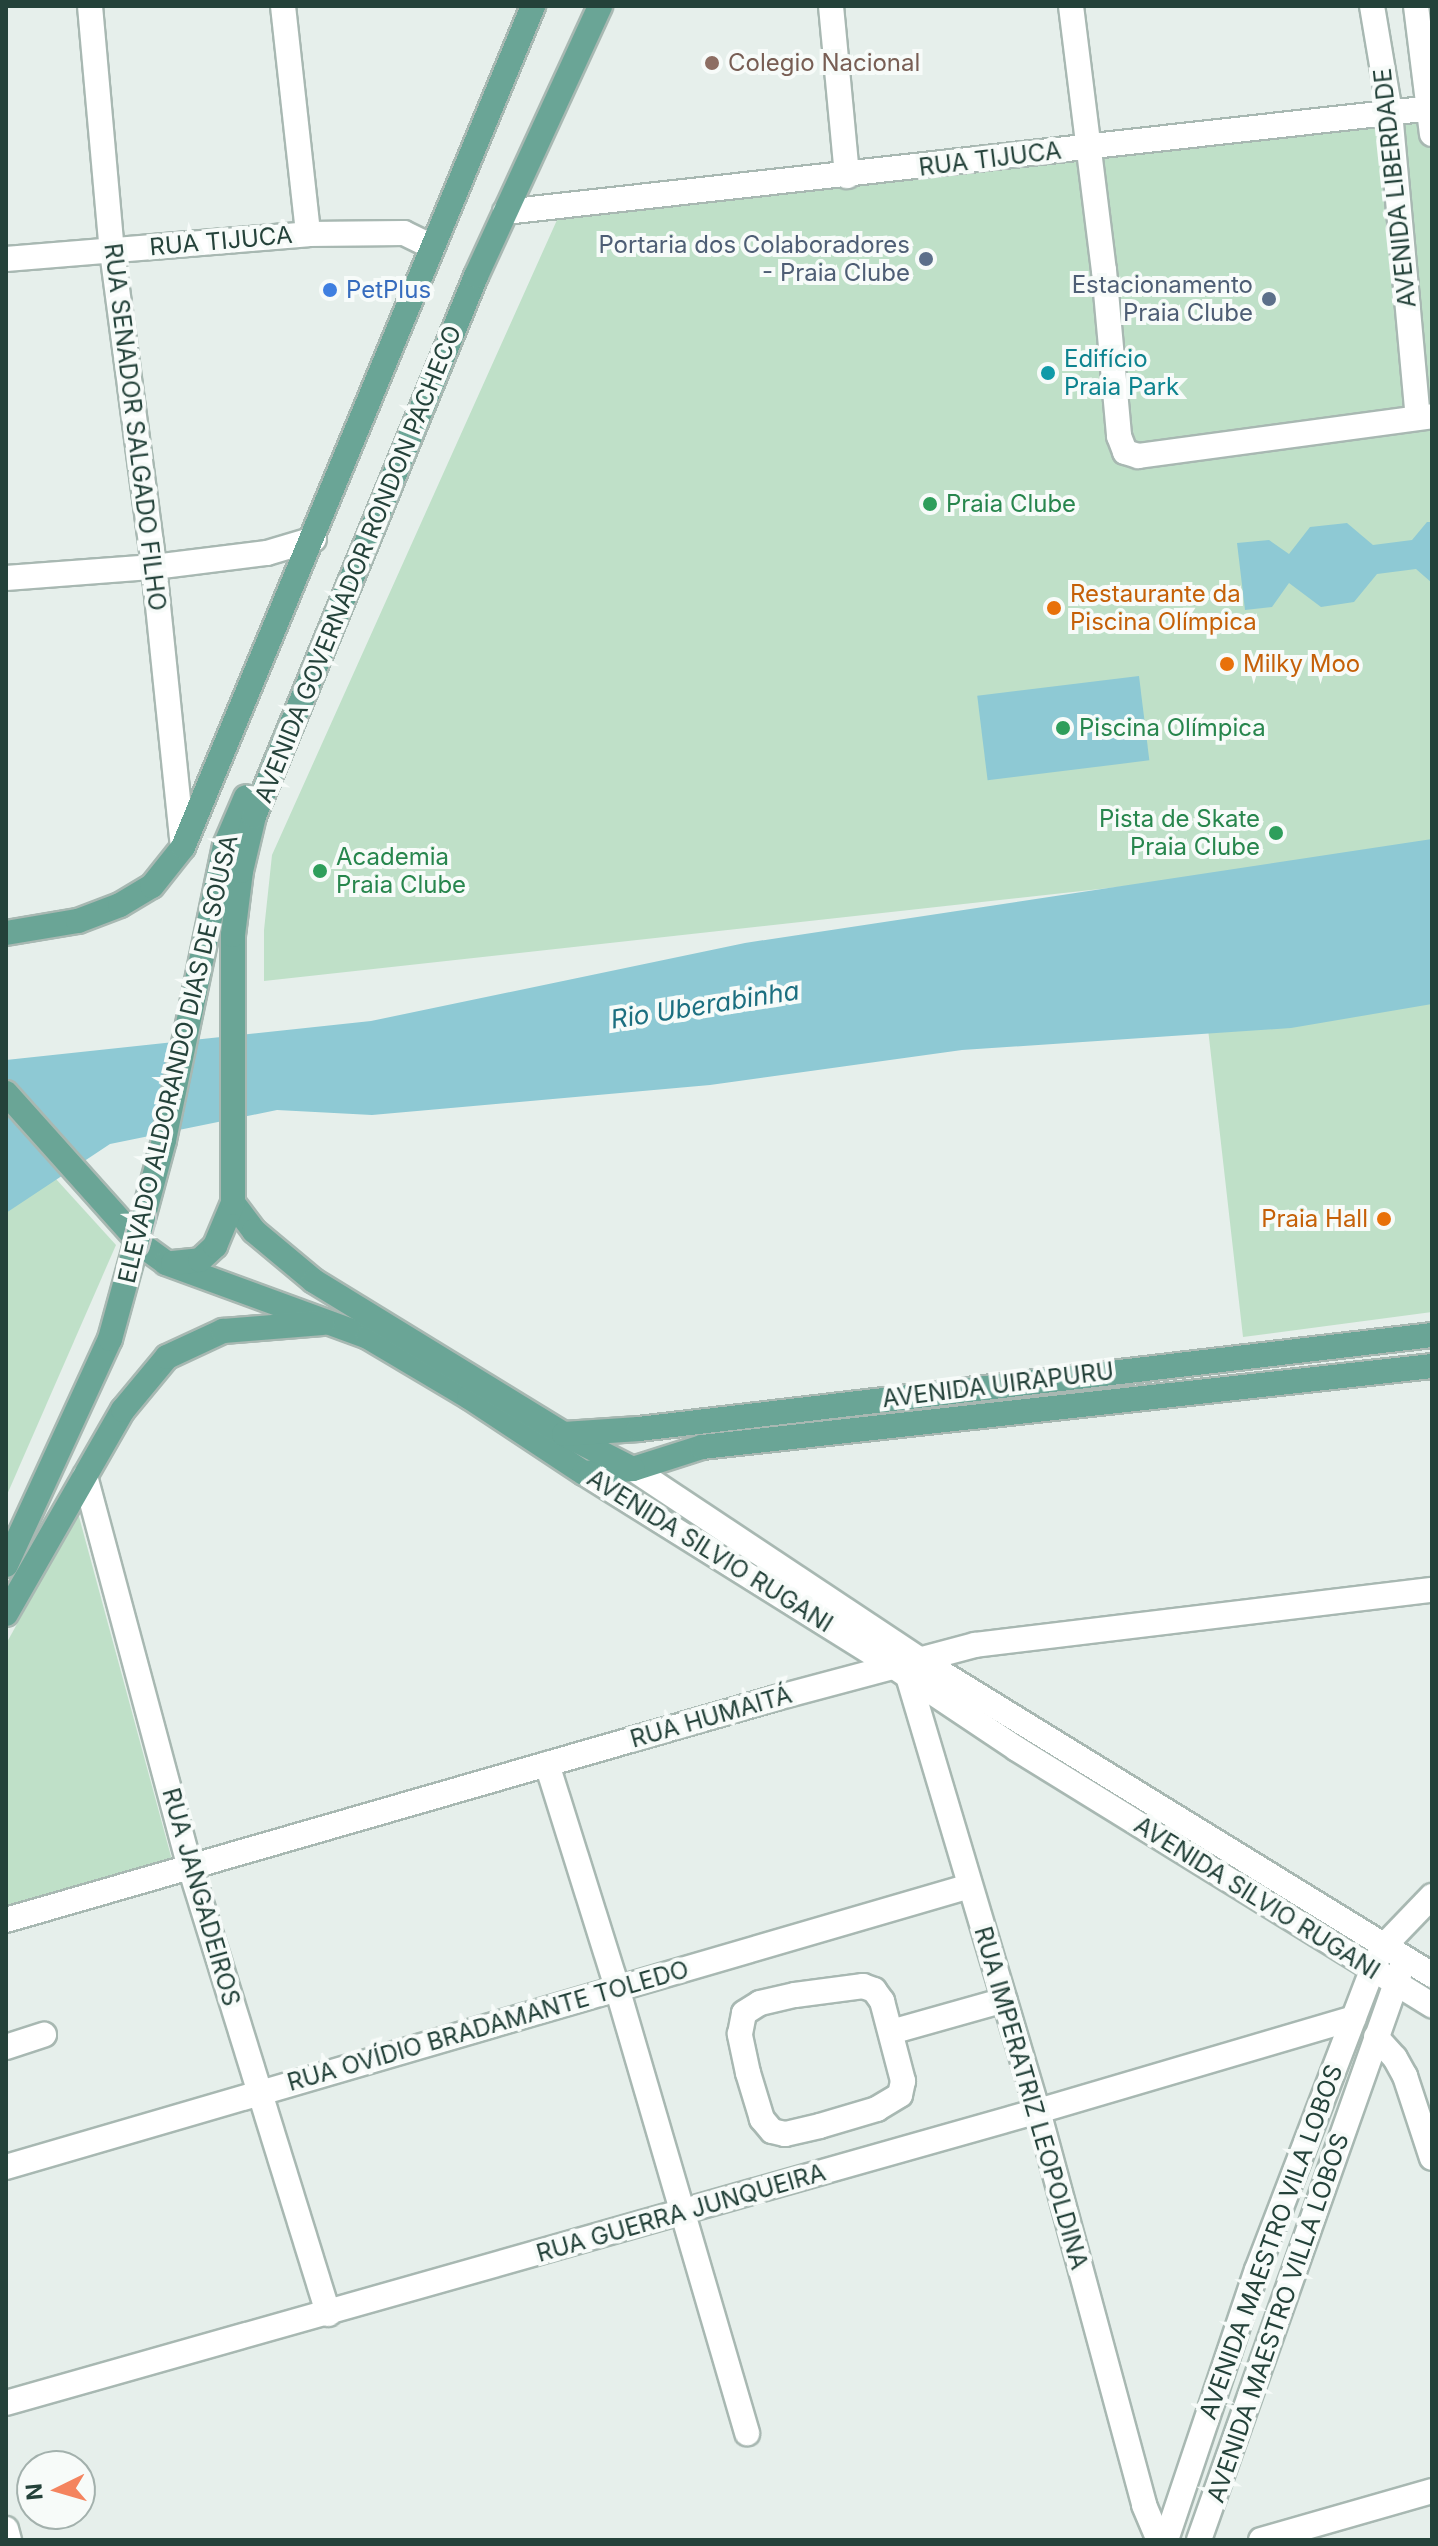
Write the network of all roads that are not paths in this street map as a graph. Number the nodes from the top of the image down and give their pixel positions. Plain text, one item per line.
1 (90, 6) edge
2 (283, 6) edge
3 (533, 6) edge
4 (600, 6) edge
5 (831, 6) edge
6 (1071, 6) edge
7 (1372, 6) edge
8 (1416, 6) edge
9 (1430, 108) edge
10 (1390, 112) junction
11 (1432, 134) edge
12 (1090, 148) junction
13 (847, 176) junction
14 (505, 212) junction
15 (308, 234) junction
16 (433, 247) junction
17 (112, 251) junction
18 (6, 259) edge
19 (1425, 417) edge
20 (314, 539) junction
21 (154, 567) junction
22 (6, 578) edge
23 (286, 735) junction
24 (183, 847) junction
25 (6, 933) edge
26 (6, 1093) edge
27 (233, 1203) junction
28 (166, 1263) junction
29 (334, 1322) junction
30 (1432, 1335) edge
31 (1243, 1356) junction
32 (1432, 1366) edge
33 (1245, 1386) junction
34 (564, 1434) junction
35 (633, 1469) junction
36 (584, 1473) junction
37 (85, 1476) junction
38 (6, 1565) edge
39 (1432, 1590) edge
40 (6, 1614) edge
41 (907, 1667) junction
42 (547, 1764) junction
43 (190, 1867) junction
44 (970, 1886) junction
45 (1432, 1896) edge
46 (6, 1920) edge
47 (1383, 1947) junction
48 (1404, 1960) junction
49 (1372, 1970) junction
50 (1432, 1975) edge
51 (1394, 1984) junction
52 (617, 1988) junction
53 (1005, 2000) junction
54 (1432, 2005) edge
55 (1354, 2018) junction
56 (891, 2032) junction
57 (44, 2035) dead end
58 (1376, 2037) junction
59 (6, 2047) edge
60 (260, 2093) junction
61 (1038, 2111) junction
62 (1432, 2158) edge
63 (6, 2167) edge
64 (684, 2212) junction
65 (328, 2314) junction
66 (6, 2403) edge
67 (747, 2433) dead end
68 (1432, 2491) edge
69 (6, 2529) edge
70 (9, 2540) edge
71 (1159, 2540) edge
72 (1166, 2540) edge
73 (1199, 2540) edge
74 (1261, 2540) edge

1 - 17 street, RUA SENADOR SALGADO FILHO
2 - 15 street
3 - 16 main road, AVENIDA GOVERNADOR RONDON PACHECO
4 - 14 main road, AVENIDA GOVERNADOR RONDON PACHECO
5 - 13 street
6 - 12 street
7 - 10 street, AVENIDA LIBERDADE
8 - 9 street, AVENIDA LIBERDADE
9 - 10 street, RUA TIJUCA
9 - 11 street, AVENIDA LIBERDADE
10 - 12 street, RUA TIJUCA
10 - 19 street, AVENIDA LIBERDADE
12 - 13 street, RUA TIJUCA
12 - 19 street
13 - 14 street, RUA TIJUCA
14 - 23 main road, AVENIDA GOVERNADOR RONDON PACHECO
15 - 16 street, RUA TIJUCA
15 - 17 street, RUA TIJUCA
16 - 20 main road, AVENIDA GOVERNADOR RONDON PACHECO
17 - 18 street, RUA TIJUCA
17 - 21 street, RUA SENADOR SALGADO FILHO
20 - 21 street
20 - 24 main road, AVENIDA GOVERNADOR RONDON PACHECO
21 - 22 street
21 - 24 street, RUA SENADOR SALGADO FILHO
23 - 27 main road, AVENIDA GOVERNADOR RONDON PACHECO
23 - 38 main road, ELEVADO ALDORANDO DIAS DE SOUSA, bridge
24 - 25 main road, AVENIDA GOVERNADOR RONDON PACHECO
26 - 28 main road, AVENIDA SILVIO RUGANI
27 - 28 main road
27 - 34 main road, AVENIDA SILVIO RUGANI
28 - 29 main road, AVENIDA SILVIO RUGANI
29 - 36 main road, AVENIDA SILVIO RUGANI
29 - 37 main road
30 - 31 main road, AVENIDA UIRAPURU
31 - 33 main road
31 - 34 main road, AVENIDA UIRAPURU
32 - 33 main road, AVENIDA UIRAPURU
33 - 35 main road, AVENIDA UIRAPURU
34 - 35 main road, AVENIDA SILVIO RUGANI
35 - 36 main road, AVENIDA UIRAPURU
35 - 41 street, AVENIDA SILVIO RUGANI
36 - 41 street, AVENIDA SILVIO RUGANI
37 - 40 main road
37 - 43 street, RUA JANGADEIROS
39 - 41 street, RUA HUMAITÁ
41 - 42 street, RUA HUMAITÁ
41 - 44 street, RUA IMPERATRIZ LEOPOLDINA
41 - 47 street, AVENIDA SILVIO RUGANI
41 - 49 street, AVENIDA SILVIO RUGANI
42 - 43 street, RUA HUMAITÁ
42 - 52 street
43 - 46 street, RUA HUMAITÁ
43 - 60 street, RUA JANGADEIROS
44 - 52 street, RUA OVÍDIO BRADAMANTE TOLEDO
44 - 53 street, RUA IMPERATRIZ LEOPOLDINA
45 - 47 street
47 - 48 street, AVENIDA SILVIO RUGANI
47 - 49 street, AVENIDA MAESTRO VILA LOBOS
48 - 50 street, AVENIDA SILVIO RUGANI
48 - 51 street, AVENIDA MAESTRO VILLA LOBOS
49 - 51 street, AVENIDA SILVIO RUGANI
49 - 55 street, AVENIDA MAESTRO VILA LOBOS
51 - 54 street, AVENIDA SILVIO RUGANI
51 - 58 street, AVENIDA MAESTRO VILLA LOBOS
52 - 60 street, RUA OVÍDIO BRADAMANTE TOLEDO
52 - 64 street
53 - 56 street
53 - 61 street, RUA IMPERATRIZ LEOPOLDINA
55 - 61 street, RUA GUERRA JUNQUEIRA
55 - 72 street, AVENIDA MAESTRO VILA LOBOS
56 - 56 street
57 - 59 street
58 - 62 street
58 - 73 street, AVENIDA MAESTRO VILLA LOBOS
60 - 63 street, RUA OVÍDIO BRADAMANTE TOLEDO
60 - 65 street, RUA JANGADEIROS
61 - 64 street, RUA GUERRA JUNQUEIRA
61 - 71 street, RUA IMPERATRIZ LEOPOLDINA
64 - 65 street, RUA GUERRA JUNQUEIRA
64 - 67 street
65 - 66 street, RUA GUERRA JUNQUEIRA
68 - 74 street
69 - 70 street

